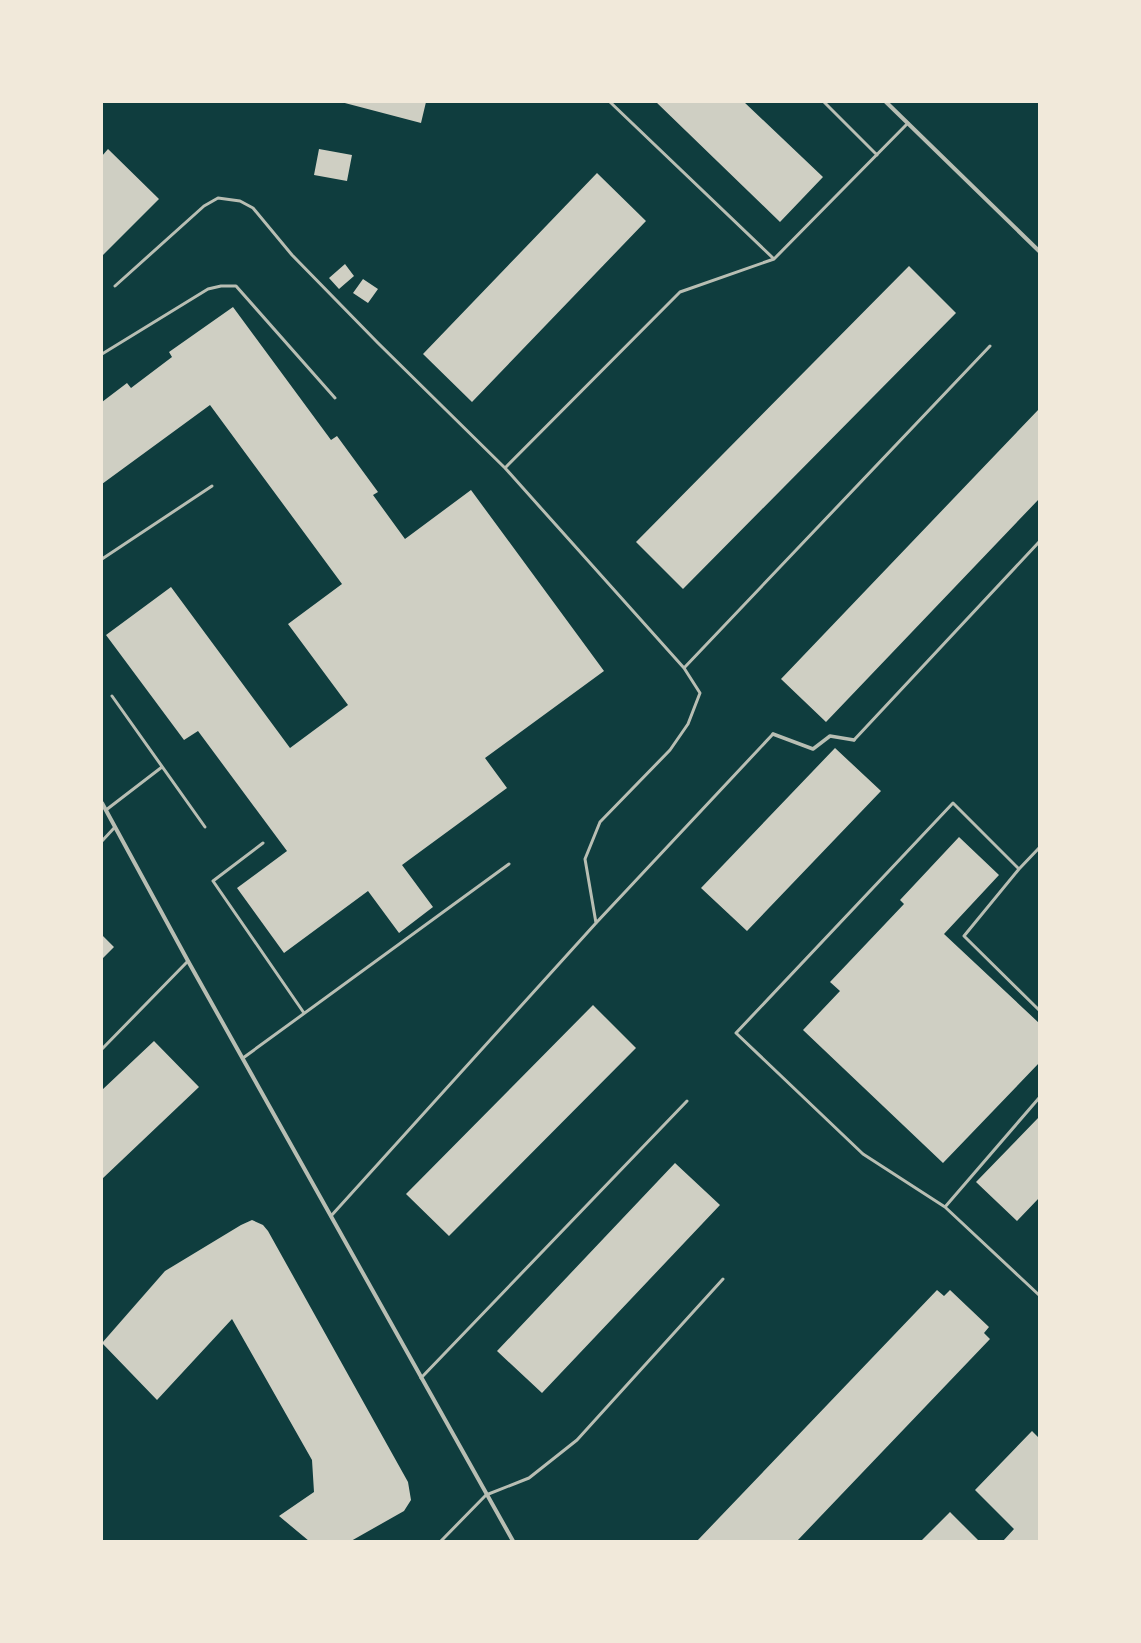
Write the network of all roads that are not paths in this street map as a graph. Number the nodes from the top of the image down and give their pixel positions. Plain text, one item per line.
1 (610, 102) edge
2 (824, 102) edge
3 (886, 102) edge
4 (908, 123) junction
5 (877, 155) junction
6 (1039, 251) edge
7 (774, 259) junction
8 (115, 286) dead end
9 (990, 346) dead end
10 (102, 354) edge
11 (335, 398) dead end
12 (505, 468) junction
13 (212, 486) dead end
14 (1039, 542) edge
15 (102, 559) edge
16 (684, 668) junction
17 (112, 696) dead end
18 (773, 734) joint
19 (854, 740) joint
20 (162, 767) junction
21 (102, 803) edge
22 (106, 810) junction
23 (205, 827) dead end
24 (115, 828) junction
25 (102, 841) edge
26 (263, 842) dead end
27 (1039, 848) edge
28 (509, 864) dead end
29 (1019, 869) junction
30 (596, 923) junction
31 (188, 961) junction
32 (1039, 1010) edge
33 (304, 1013) junction
34 (102, 1049) edge
35 (243, 1058) junction
36 (1039, 1098) edge
37 (688, 1101) dead end
38 (945, 1207) junction
39 (331, 1216) junction
40 (723, 1279) dead end
41 (1039, 1295) edge
42 (421, 1378) junction
43 (486, 1495) junction
44 (441, 1541) edge
45 (512, 1541) edge

1 - 7 lane
2 - 5 lane
3 - 4 street
4 - 5 lane
4 - 6 street
5 - 7 lane
7 - 12 lane
8 - 12 lane
9 - 16 lane
10 - 11 lane
12 - 16 lane
13 - 15 lane
14 - 19 lane
16 - 30 lane
17 - 20 lane
18 - 19 street
18 - 30 lane
20 - 22 lane
20 - 23 lane
21 - 22 street
22 - 24 street
24 - 25 lane
24 - 31 street
26 - 33 lane
27 - 29 lane
28 - 33 lane
29 - 32 lane
29 - 38 lane
30 - 39 lane
31 - 34 lane
31 - 35 street
33 - 35 lane
35 - 39 street
36 - 38 lane
37 - 42 lane
38 - 41 lane
39 - 42 street
40 - 43 lane
42 - 43 street
43 - 44 lane
43 - 45 street

